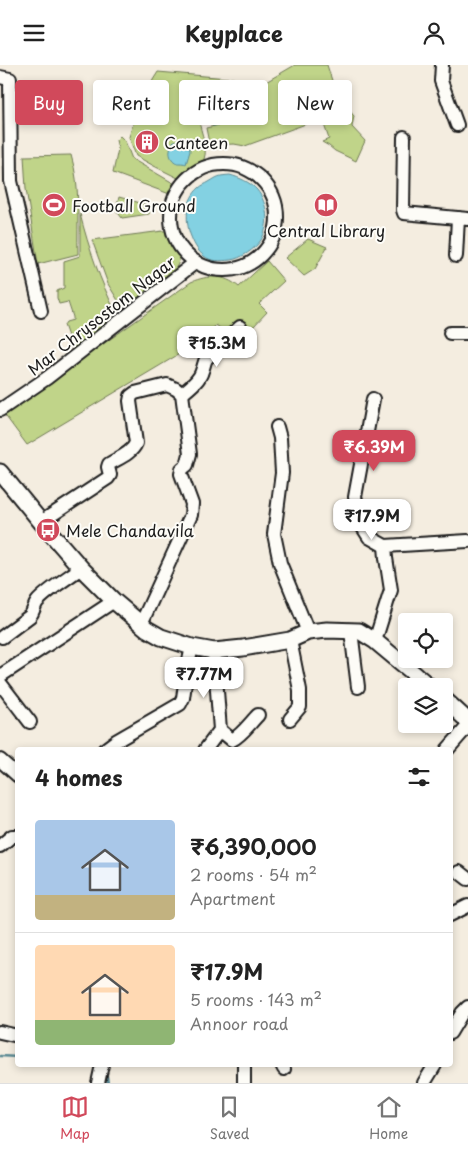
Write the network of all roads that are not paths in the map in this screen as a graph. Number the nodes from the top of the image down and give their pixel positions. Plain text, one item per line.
1 (442, 65) edge
2 (0, 77) edge
3 (457, 125) dead end
4 (404, 137) dead end
5 (463, 218) edge
6 (456, 256) dead end
7 (196, 262) junction
8 (41, 311) dead end
9 (240, 327) dead end
10 (450, 333) dead end
11 (468, 333) edge
12 (182, 394) junction
13 (373, 399) dead end
14 (0, 410) edge
15 (277, 427) dead end
16 (0, 472) edge
17 (40, 522) junction
18 (468, 541) edge
19 (385, 546) junction
20 (81, 568) junction
21 (114, 601) junction
22 (142, 624) junction
23 (351, 631) junction
24 (308, 632) junction
25 (2, 637) dead end
26 (290, 640) junction
27 (375, 641) junction
28 (192, 647) junction
29 (214, 651) junction
30 (0, 676) edge
31 (419, 678) edge
32 (0, 683) edge
33 (358, 687) dead end
34 (453, 707) edge
35 (258, 715) dead end
36 (290, 719) dead end
37 (468, 721) edge
38 (30, 722) dead end
39 (468, 726) edge
40 (220, 729) junction
41 (108, 747) edge
42 (206, 747) edge
43 (450, 747) edge
44 (0, 760) edge
45 (15, 773) edge
46 (15, 836) edge
47 (0, 846) edge
48 (468, 907) edge
49 (453, 914) edge
50 (461, 1015) edge
51 (453, 1028) edge
52 (0, 1032) edge
53 (15, 1035) edge
54 (102, 1067) edge
55 (244, 1067) edge
56 (434, 1067) edge
57 (98, 1083) edge
58 (244, 1083) edge
59 (424, 1083) edge

1 - 3 street
2 - 8 street
4 - 5 street
5 - 6 street
7 - 7 street, Mar Chrysostom Nagar
7 - 14 street, Mar Chrysostom Nagar
9 - 12 street
10 - 11 street
12 - 17 street
12 - 22 street
13 - 19 street
15 - 24 street
16 - 17 main road
17 - 20 main road
18 - 19 street
19 - 27 street
20 - 21 main road
20 - 25 street
21 - 22 main road
21 - 30 street
22 - 28 main road
23 - 24 main road
23 - 27 main road
23 - 33 street
24 - 26 main road
26 - 29 main road
26 - 36 street
27 - 31 main road
28 - 29 main road
28 - 41 street
29 - 40 street
32 - 38 street
34 - 37 main road
35 - 40 street
39 - 43 street
40 - 42 street
44 - 45 street
46 - 47 street
48 - 49 street
50 - 51 street
52 - 53 street
54 - 57 street
55 - 58 street
56 - 59 street

